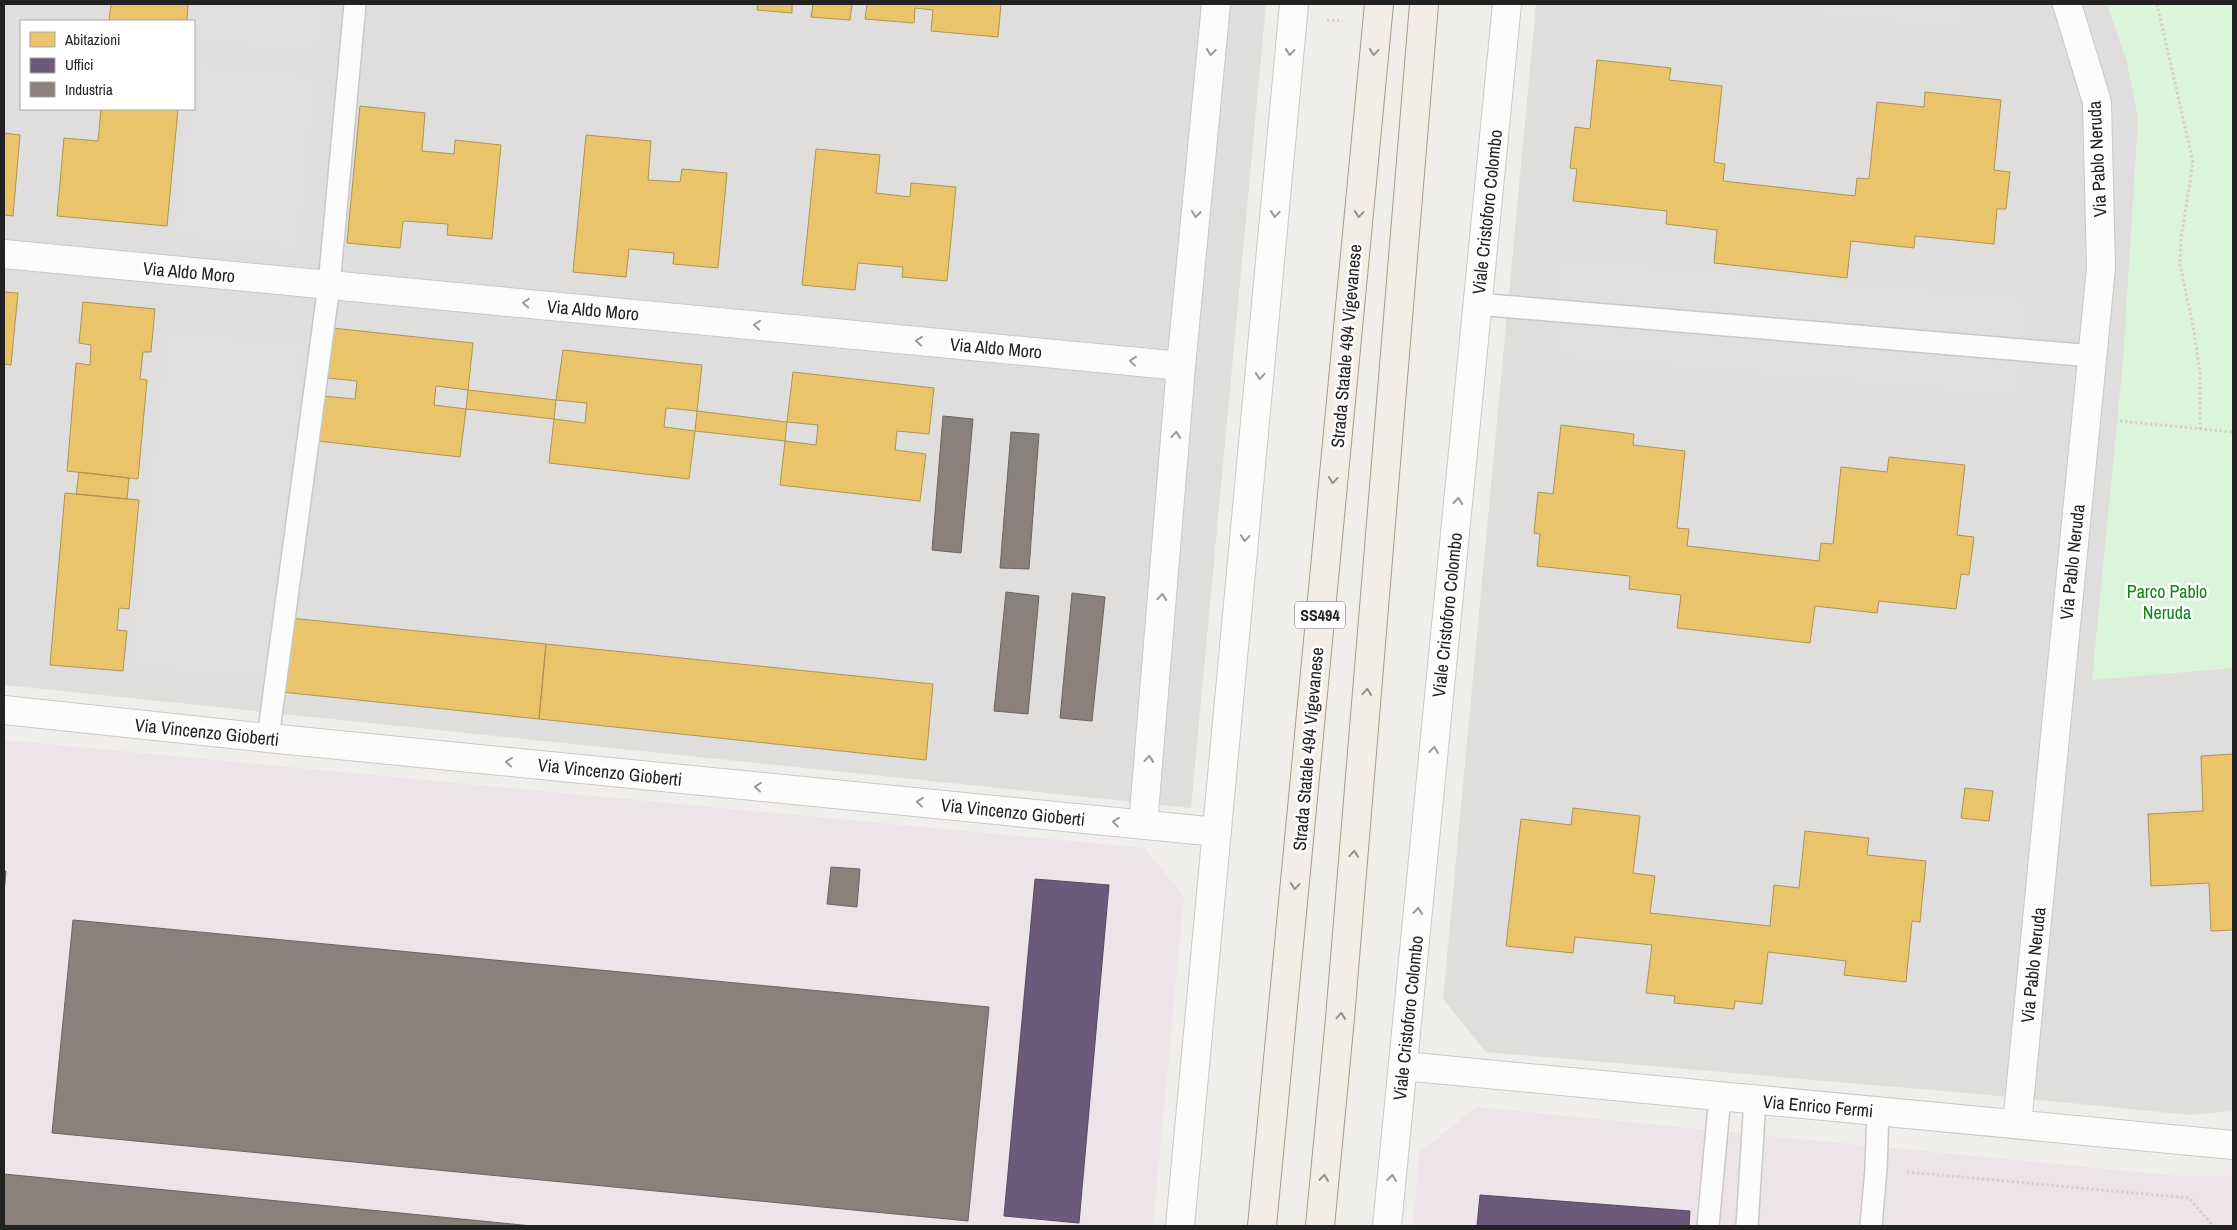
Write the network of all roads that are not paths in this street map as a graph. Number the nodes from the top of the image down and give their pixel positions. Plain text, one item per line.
1 (354, 4) edge
2 (1216, 4) edge
3 (1294, 4) edge
4 (1379, 4) edge
5 (1424, 4) edge
6 (1507, 4) edge
7 (2066, 4) edge
8 (4, 254) edge
9 (329, 285) junction
10 (1477, 304) junction
11 (2093, 356) junction
12 (1182, 366) junction
13 (4, 710) edge
14 (268, 738) junction
15 (1143, 825) junction
16 (1217, 832) junction
17 (1403, 1066) junction
18 (1720, 1096) junction
19 (1754, 1100) junction
20 (1878, 1111) junction
21 (2017, 1124) junction
22 (2233, 1145) edge
23 (1180, 1226) edge
24 (1262, 1226) edge
25 (1320, 1226) edge
26 (1388, 1226) edge
27 (1708, 1226) edge
28 (1746, 1226) edge
29 (1871, 1226) edge

1 - 9 lane
2 -> 12 street
3 -> 16 street
4 -> 24 main road, Strada Statale 494 Vigevanese / SS494
25 -> 5 main road
6 - 10 street, Viale Cristoforo Colombo
7 - 11 street, Via Pablo Neruda
8 - 9 street, Via Aldo Moro
12 -> 9 street, Via Aldo Moro
9 - 14 lane
10 - 11 lane
17 -> 10 street, Viale Cristoforo Colombo
11 - 21 street, Via Pablo Neruda
15 -> 12 street
13 - 14 street, Via Vincenzo Gioberti
15 -> 14 street, Via Vincenzo Gioberti
15 - 16 street, Via Vincenzo Gioberti
16 - 23 street
17 - 18 street, Via Enrico Fermi
26 -> 17 street, Viale Cristoforo Colombo
18 - 19 street, Via Enrico Fermi
18 - 27 lane
19 - 20 street, Via Enrico Fermi
19 - 28 lane
20 - 21 street, Via Enrico Fermi
20 - 29 lane
21 - 22 street, Via Enrico Fermi

